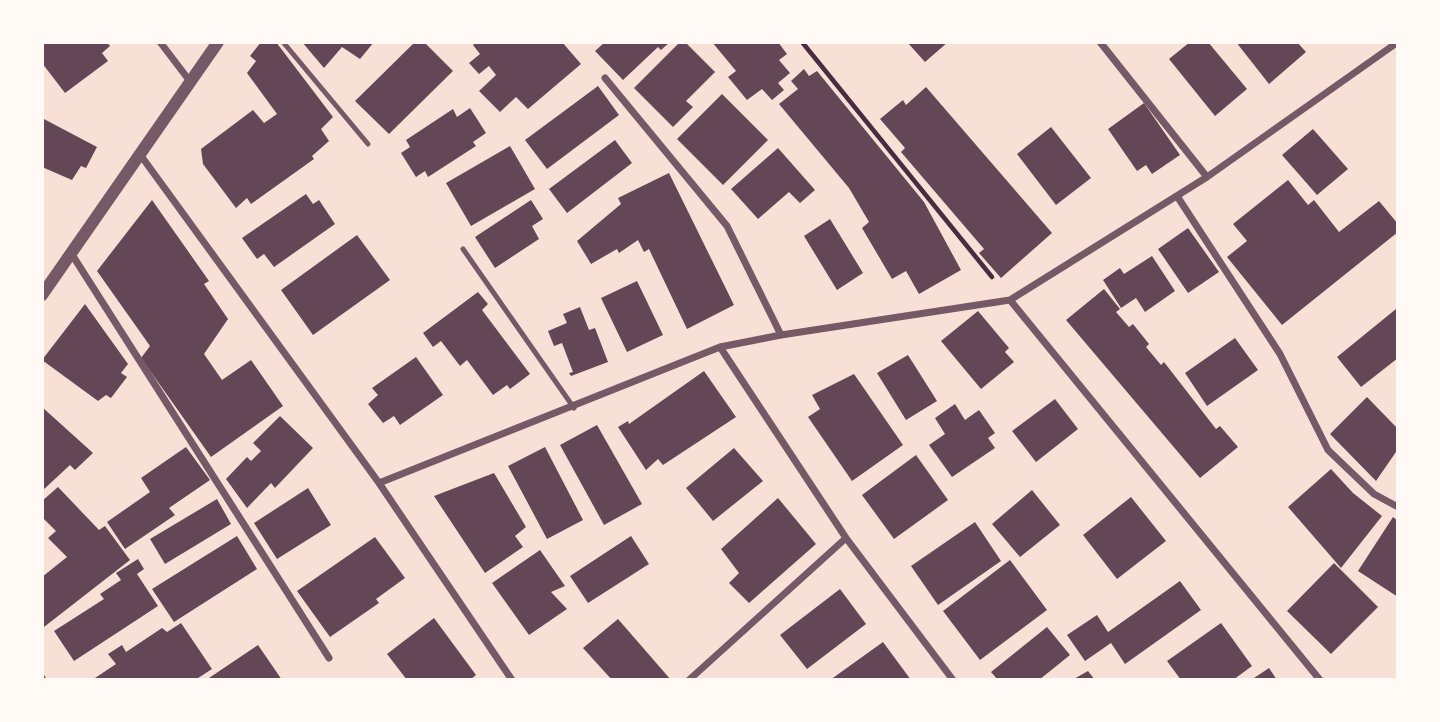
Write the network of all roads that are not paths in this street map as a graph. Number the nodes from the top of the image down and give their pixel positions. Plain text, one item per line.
1 (160, 42) edge
2 (218, 42) edge
3 (283, 42) edge
4 (1100, 42) edge
5 (1398, 42) edge
6 (605, 78) dead end
7 (189, 80) junction
8 (368, 144) dead end
9 (139, 153) junction
10 (1207, 177) junction
11 (1177, 196) junction
12 (463, 249) dead end
13 (71, 252) junction
14 (42, 295) edge
15 (1010, 300) junction
16 (781, 335) junction
17 (720, 348) junction
18 (574, 408) junction
19 (379, 483) junction
20 (1398, 507) edge
21 (846, 538) junction
22 (329, 658) dead end
23 (512, 680) edge
24 (689, 680) edge
25 (953, 680) edge
26 (1320, 680) edge

1 - 7 street
2 - 7 street
3 - 8 lane
4 - 10 street
5 - 10 street
6 - 16 street
7 - 9 street
9 - 13 street
9 - 19 street
10 - 11 street
11 - 15 street
11 - 20 street
12 - 18 lane
13 - 14 street
13 - 22 street
15 - 16 street
15 - 26 street
16 - 17 street
17 - 18 street
17 - 21 street
18 - 19 street
19 - 23 street
21 - 24 street
21 - 25 street

